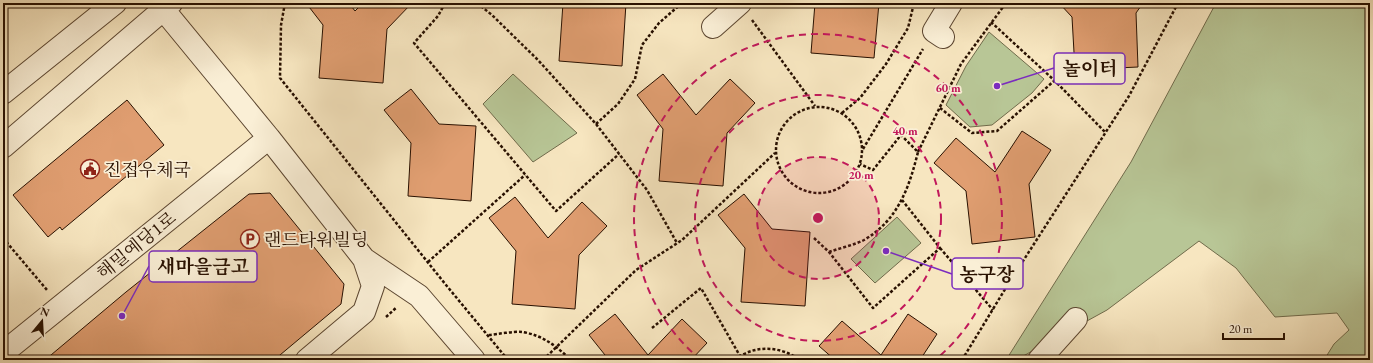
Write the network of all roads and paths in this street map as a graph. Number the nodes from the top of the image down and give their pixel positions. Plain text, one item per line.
1 (5, 3) edge
2 (115, 3) edge
3 (285, 3) edge
4 (445, 3) edge
5 (477, 3) edge
6 (682, 3) edge
7 (740, 3) edge
8 (914, 3) edge
9 (951, 3) edge
10 (1006, 3) edge
11 (1178, 3) edge
12 (164, 5) edge
13 (3, 6) edge
14 (991, 22) junction
15 (713, 27) dead end
16 (939, 34) joint
17 (1055, 81) junction
18 (3, 94) edge
19 (815, 106) junction
20 (940, 108) junction
21 (842, 112) junction
22 (596, 124) junction
23 (1106, 133) junction
24 (269, 138) junction
25 (3, 146) edge
26 (862, 150) junction
27 (918, 152) junction
28 (775, 153) junction
29 (619, 154) junction
30 (860, 164) junction
31 (525, 175) junction
32 (902, 200) junction
33 (3, 238) edge
34 (814, 238) dead end
35 (677, 243) junction
36 (940, 248) junction
37 (829, 252) junction
38 (364, 259) junction
39 (428, 262) junction
40 (47, 290) dead end
41 (404, 306) dead end
42 (993, 310) junction
43 (1076, 319) dead end
44 (381, 321) dead end
45 (652, 328) dead end
46 (488, 336) junction
47 (557, 346) junction
48 (3, 353) edge
49 (740, 356) junction
50 (307, 360) edge
51 (474, 360) edge
52 (508, 360) edge
53 (543, 360) edge
54 (571, 360) edge
55 (735, 360) edge
56 (800, 360) edge
57 (962, 360) edge
58 (1039, 360) edge

1 - 13 path
2 - 18 street
3 - 39 path
4 - 31 path
5 - 22 path
6 - 22 path
7 - 15 street
7 - 19 path
8 - 21 path
9 - 16 street
10 - 14 path
11 - 23 path
12 - 24 street
12 - 25 street
14 - 17 path
14 - 20 path
16 - 26 path
17 - 20 path
17 - 23 path
19 - 21 path
19 - 28 path
20 - 27 path
21 - 26 path
22 - 29 path
23 - 42 path
24 - 38 street
24 - 48 street, 해밀예당1로
26 - 30 path
27 - 30 path
27 - 32 path
28 - 30 path
28 - 35 path
29 - 31 path
29 - 35 path
31 - 39 path
32 - 36 path
32 - 37 path
33 - 40 path
34 - 37 path
35 - 47 path
36 - 37 path
36 - 42 path
38 - 50 street
38 - 51 street
39 - 46 path
41 - 44 path
42 - 57 path
43 - 58 street
45 - 49 path
46 - 47 path
46 - 52 path
47 - 53 path
47 - 54 path
49 - 55 path
49 - 56 path

